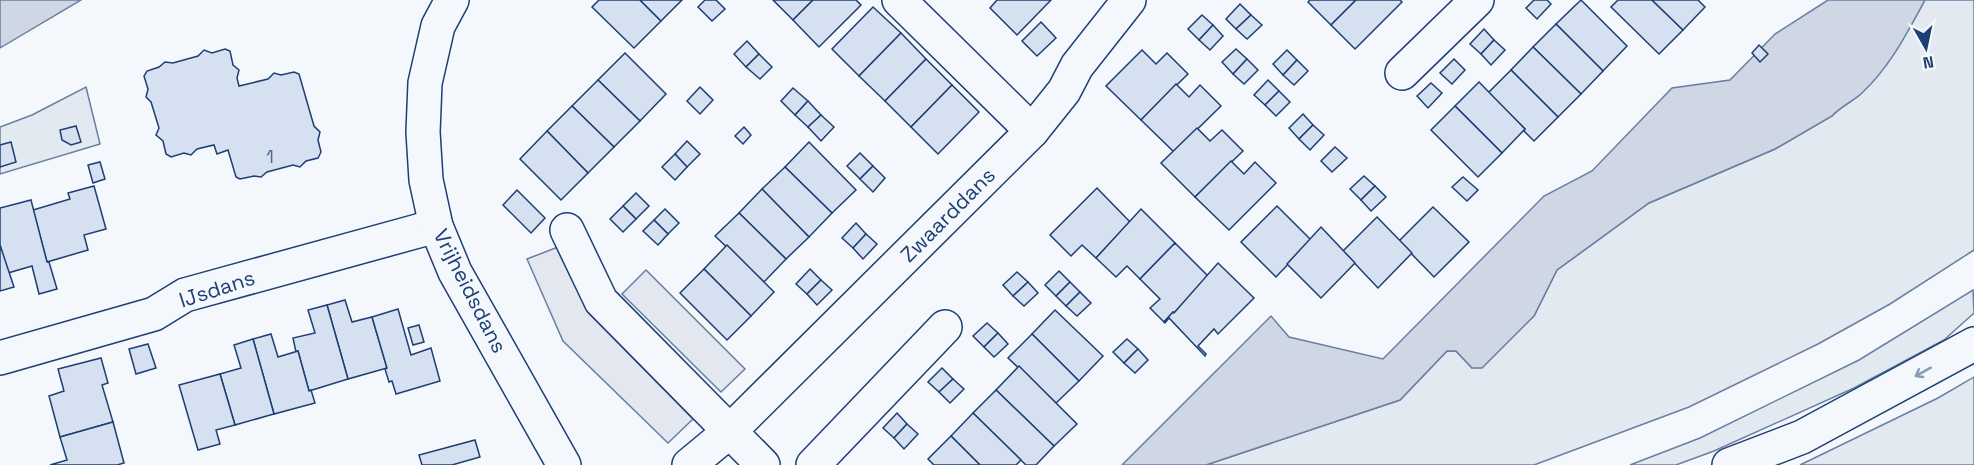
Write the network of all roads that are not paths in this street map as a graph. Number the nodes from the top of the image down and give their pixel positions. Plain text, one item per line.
1 (452, 0) edge
2 (899, 0) edge
3 (1129, 0) edge
4 (1477, 0) edge
5 (1402, 73) dead end
6 (1032, 131) junction
7 (436, 226) junction
8 (567, 230) dead end
9 (945, 327) dead end
10 (1974, 344) edge
11 (0, 358) edge
12 (730, 431) junction
13 (564, 465) edge
14 (688, 465) edge
15 (763, 465) edge
16 (813, 465) edge
17 (1728, 465) edge

1 - 7 street, Vrijheidsdans
2 - 6 street
3 - 6 street, Zwaarddans
4 - 5 street
6 - 12 street, Zwaarddans
7 - 11 street, IJsdans
7 - 13 street, Vrijheidsdans
8 - 12 street
9 - 16 street
10 -> 17 street
12 - 14 street, Zwaarddans
12 - 15 street

